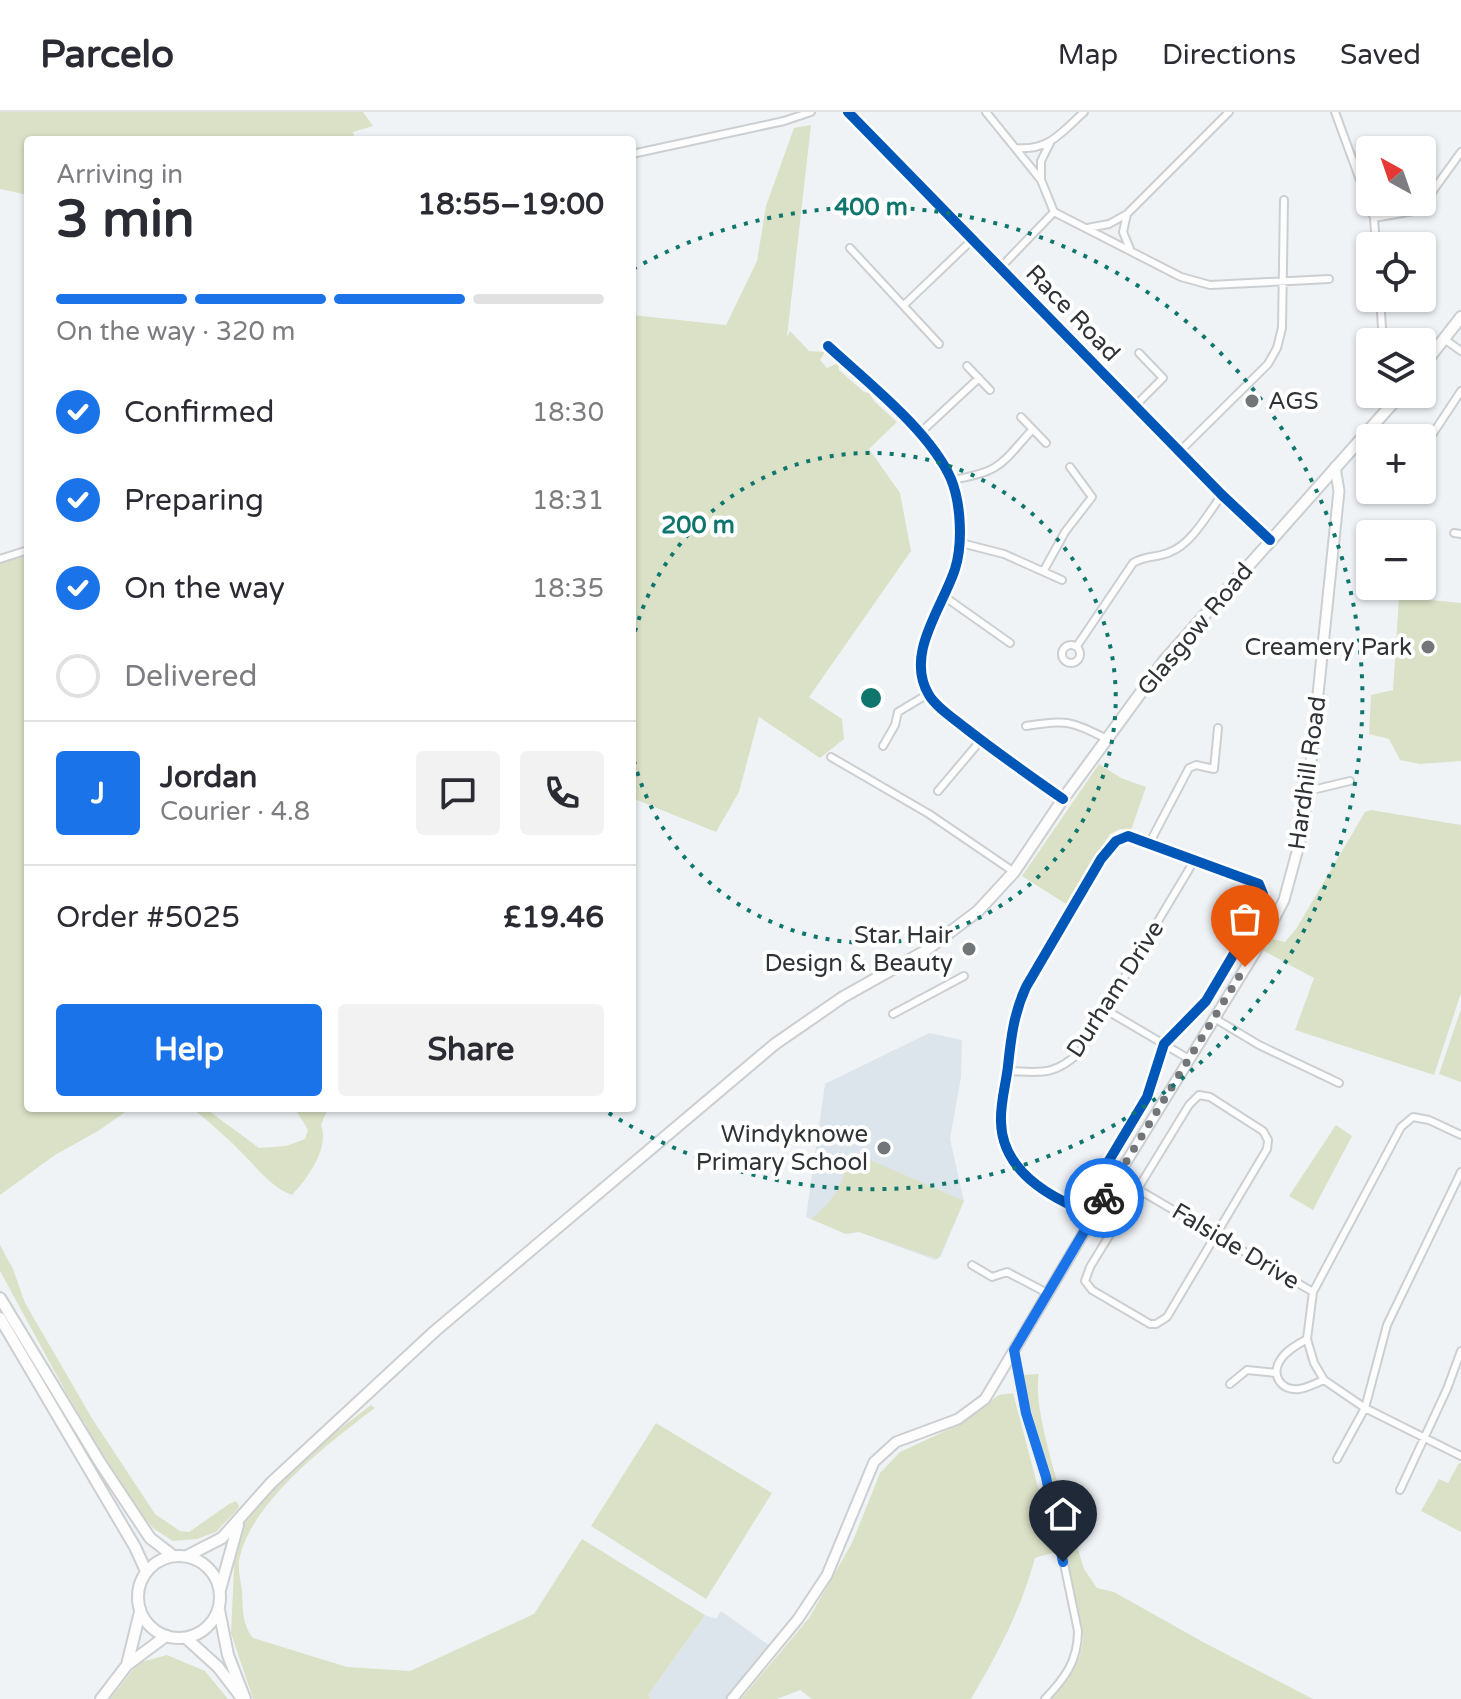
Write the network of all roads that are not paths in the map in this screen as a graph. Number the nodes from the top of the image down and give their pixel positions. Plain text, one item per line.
1 (811, 112) edge
2 (848, 112) edge
3 (986, 112) edge
4 (1084, 112) edge
5 (1229, 112) edge
6 (1335, 112) edge
7 (1050, 143) junction
8 (1016, 148) junction
9 (1461, 152) edge
10 (636, 153) edge
11 (1041, 180) junction
12 (1284, 200) dead end
13 (1054, 212) junction
14 (1127, 214) junction
15 (1374, 218) junction
16 (1087, 228) junction
17 (1375, 232) edge
18 (972, 240) junction
19 (850, 248) dead end
20 (1130, 249) junction
21 (1001, 267) junction
22 (1281, 279) junction
23 (1329, 279) dead end
24 (904, 305) junction
25 (1461, 317) edge
26 (1444, 339) junction
27 (939, 344) dead end
28 (828, 346) dead end
29 (1436, 349) edge
30 (1461, 351) edge
31 (1139, 353) dead end
32 (967, 366) dead end
33 (979, 378) junction
34 (990, 390) dead end
35 (1461, 391) edge
36 (1135, 406) junction
37 (1386, 408) edge
38 (1021, 417) dead end
39 (1436, 429) edge
40 (1032, 430) junction
41 (921, 432) junction
42 (1046, 443) dead end
43 (1179, 452) junction
44 (1070, 467) dead end
45 (1335, 467) junction
46 (951, 480) junction
47 (1222, 495) junction
48 (1270, 540) junction
49 (961, 543) junction
50 (24, 551) edge
51 (0, 559) edge
52 (1044, 570) junction
53 (1062, 580) dead end
54 (945, 597) junction
55 (1010, 643) dead end
56 (1077, 646) dead end
57 (928, 694) junction
58 (1026, 726) dead end
59 (1218, 728) dead end
60 (1107, 739) junction
61 (981, 740) junction
62 (883, 746) dead end
63 (831, 757) dead end
64 (1350, 781) dead end
65 (938, 791) dead end
66 (1308, 791) junction
67 (1063, 799) junction
68 (1149, 844) junction
69 (1194, 861) junction
70 (1014, 872) junction
71 (964, 976) dead end
72 (1106, 1010) junction
73 (893, 1014) dead end
74 (1214, 1018) junction
75 (1164, 1044) junction
76 (1189, 1059) junction
77 (1007, 1071) junction
78 (1339, 1083) dead end
79 (1461, 1135) edge
80 (1461, 1172) edge
81 (1117, 1177) junction
82 (1138, 1188) junction
83 (1217, 1235) junction
84 (972, 1265) dead end
85 (1313, 1292) junction
86 (1047, 1293) junction
87 (0, 1298) edge
88 (0, 1318) edge
89 (1307, 1339) junction
90 (1014, 1350) junction
91 (1461, 1351) edge
92 (1276, 1373) junction
93 (1324, 1380) junction
94 (1230, 1384) dead end
95 (1365, 1408) junction
96 (1425, 1437) junction
97 (1461, 1456) edge
98 (1337, 1459) dead end
99 (1400, 1490) dead end
100 (240, 1519) junction
101 (172, 1555) junction
102 (187, 1556) junction
103 (146, 1571) junction
104 (220, 1590) junction
105 (219, 1610) junction
106 (140, 1611) junction
107 (166, 1636) junction
108 (186, 1638) junction
109 (127, 1665) junction
110 (101, 1699) edge
111 (244, 1699) edge
112 (732, 1699) edge
113 (1045, 1699) edge

1 - 10 street
2 - 18 main road, Race Road
3 - 8 street
4 - 7 street
5 - 14 street
6 - 15 street
7 - 8 street
7 - 11 street
8 - 11 street
9 - 15 street
11 - 13 street
12 - 22 street
13 - 16 street
13 - 21 street
14 - 16 street
14 - 20 street
15 - 17 street
16 - 20 street
18 - 21 main road, Race Road
18 - 24 street
19 - 24 street
20 - 22 street
21 - 36 main road, Race Road
22 - 23 street
22 - 43 street
24 - 27 street
25 - 26 main road
26 - 29 main road
26 - 30 street
28 - 41 street
31 - 36 street
32 - 33 street
33 - 34 street
33 - 41 street
35 - 39 street
36 - 43 main road, Race Road
37 - 45 main road, Glasgow Road
38 - 40 street
40 - 42 street
40 - 46 street
41 - 46 street
43 - 47 main road, Race Road
44 - 52 street
45 - 48 main road, Glasgow Road
45 - 66 main road, Hardhill Road
46 - 49 street
47 - 48 main road, Race Road
47 - 56 street
48 - 60 main road, Glasgow Road
49 - 52 street
49 - 54 street
50 - 51 street
52 - 53 street
54 - 55 street
54 - 57 street
57 - 61 street
57 - 62 street
58 - 60 street
59 - 68 street
60 - 67 main road, Glasgow Road
61 - 65 street
61 - 67 street
63 - 70 street
64 - 66 street
66 - 74 main road, Hardhill Road
67 - 70 main road, Glasgow Road
68 - 69 street
68 - 77 street
69 - 72 street, Durham Drive
69 - 75 street
70 - 100 main road, Glasgow Road
71 - 73 street
72 - 75 street
72 - 77 street, Durham Drive
74 - 76 main road, Hardhill Road
74 - 78 street
75 - 76 street
75 - 77 street
76 - 81 main road, Hardhill Road
79 - 85 street
80 - 95 street
81 - 82 street, Falside Drive
81 - 86 main road, Hardhill Road
82 - 83 street, Falside Drive
82 - 83 street
82 - 83 street
83 - 85 street, Falside Drive
84 - 86 street
85 - 89 street
86 - 90 main road, Hardhill Road
87 - 101 main road
88 - 103 main road
89 - 92 street
89 - 93 street
90 - 112 main road, Hardhill Road
90 - 113 street
91 - 96 street
92 - 93 street
92 - 94 street
93 - 95 street
95 - 96 street
95 - 98 street
96 - 97 street
96 - 99 street
100 - 102 main road, Glasgow Road
100 - 104 main road
101 - 102 main road
101 - 103 main road
102 - 104 main road
103 - 106 main road
104 - 105 main road
105 - 108 main road
105 - 111 main road
106 - 107 main road
106 - 109 main road
107 - 108 main road
107 - 109 main road
108 - 111 main road
109 - 110 main road

